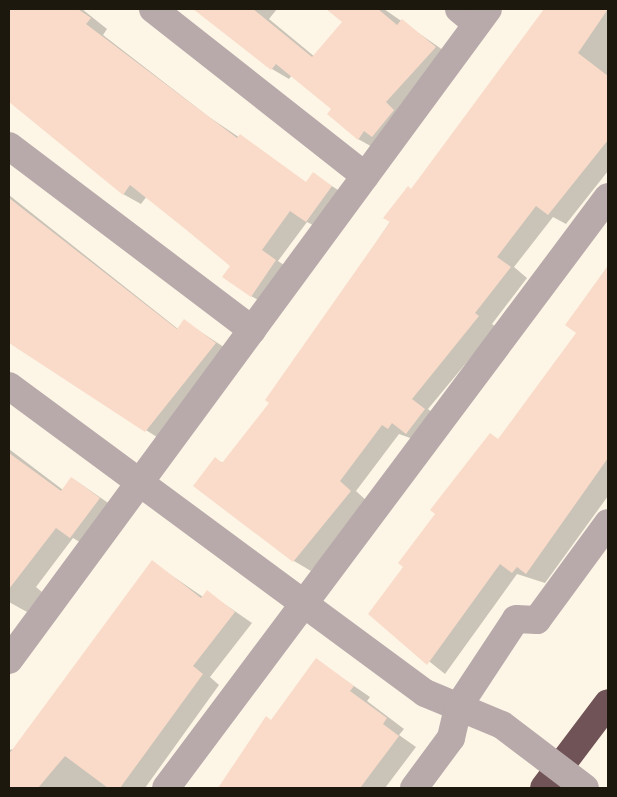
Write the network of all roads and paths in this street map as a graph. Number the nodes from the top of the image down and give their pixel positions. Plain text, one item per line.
1 (153, 9) edge
2 (475, 14) edge
3 (9, 146) edge
4 (365, 176) junction
5 (608, 196) edge
6 (252, 330) junction
7 (9, 386) edge
8 (140, 482) junction
9 (608, 523) edge
10 (304, 604) junction
11 (11, 651) edge
12 (608, 703) edge
13 (458, 707) junction
14 (166, 788) edge
15 (414, 788) edge
16 (544, 788) edge
17 (586, 788) edge

1 - 4 street
2 - 4 street
3 - 6 street
4 - 6 street
5 - 10 street
6 - 8 street
7 - 8 street
8 - 10 street
8 - 11 street
9 - 13 street
10 - 13 street
10 - 14 street
12 - 16 highway
13 - 15 street
13 - 17 street, bridge

